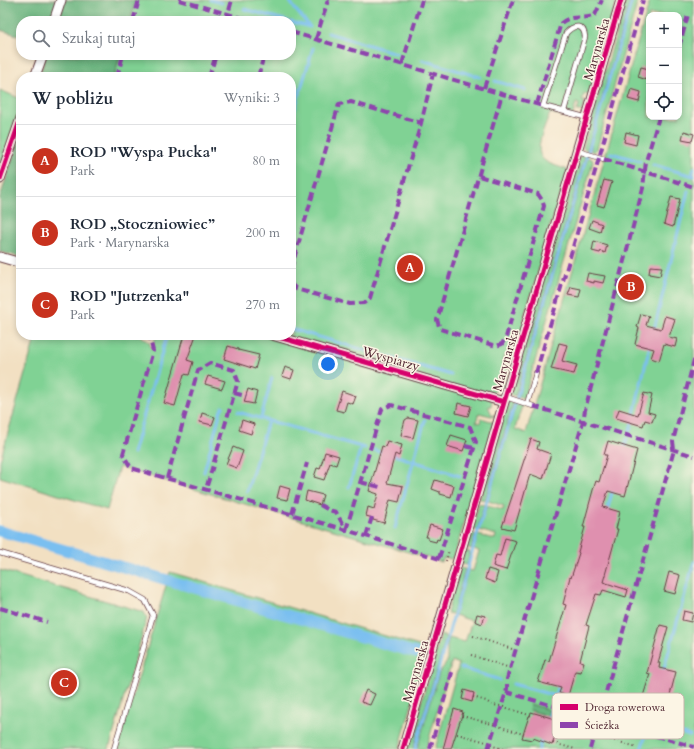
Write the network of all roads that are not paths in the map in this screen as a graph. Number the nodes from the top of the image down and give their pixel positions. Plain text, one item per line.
1 (61, 0) edge
2 (621, 0) edge
3 (56, 16) edge
4 (40, 60) edge
5 (37, 72) edge
6 (564, 111) junction
7 (588, 118) junction
8 (16, 133) edge
9 (580, 152) junction
10 (604, 159) dead end
11 (0, 179) edge
12 (0, 257) edge
13 (16, 262) edge
14 (290, 340) edge
15 (536, 373) dead end
16 (506, 399) junction
17 (525, 403) junction
18 (533, 406) dead end
19 (0, 553) edge
20 (114, 749) edge
21 (403, 749) edge

1 - 3 street
2 - 7 street, Marynarska
4 - 5 street
6 - 6 lane
6 - 7 lane
7 - 9 street, Marynarska
8 - 11 street
9 - 10 lane
9 - 16 street, Marynarska
12 - 13 street
14 - 16 street, Wyspiarzy
15 - 17 lane
16 - 17 lane
16 - 21 street, Marynarska
17 - 18 lane
19 - 20 lane

